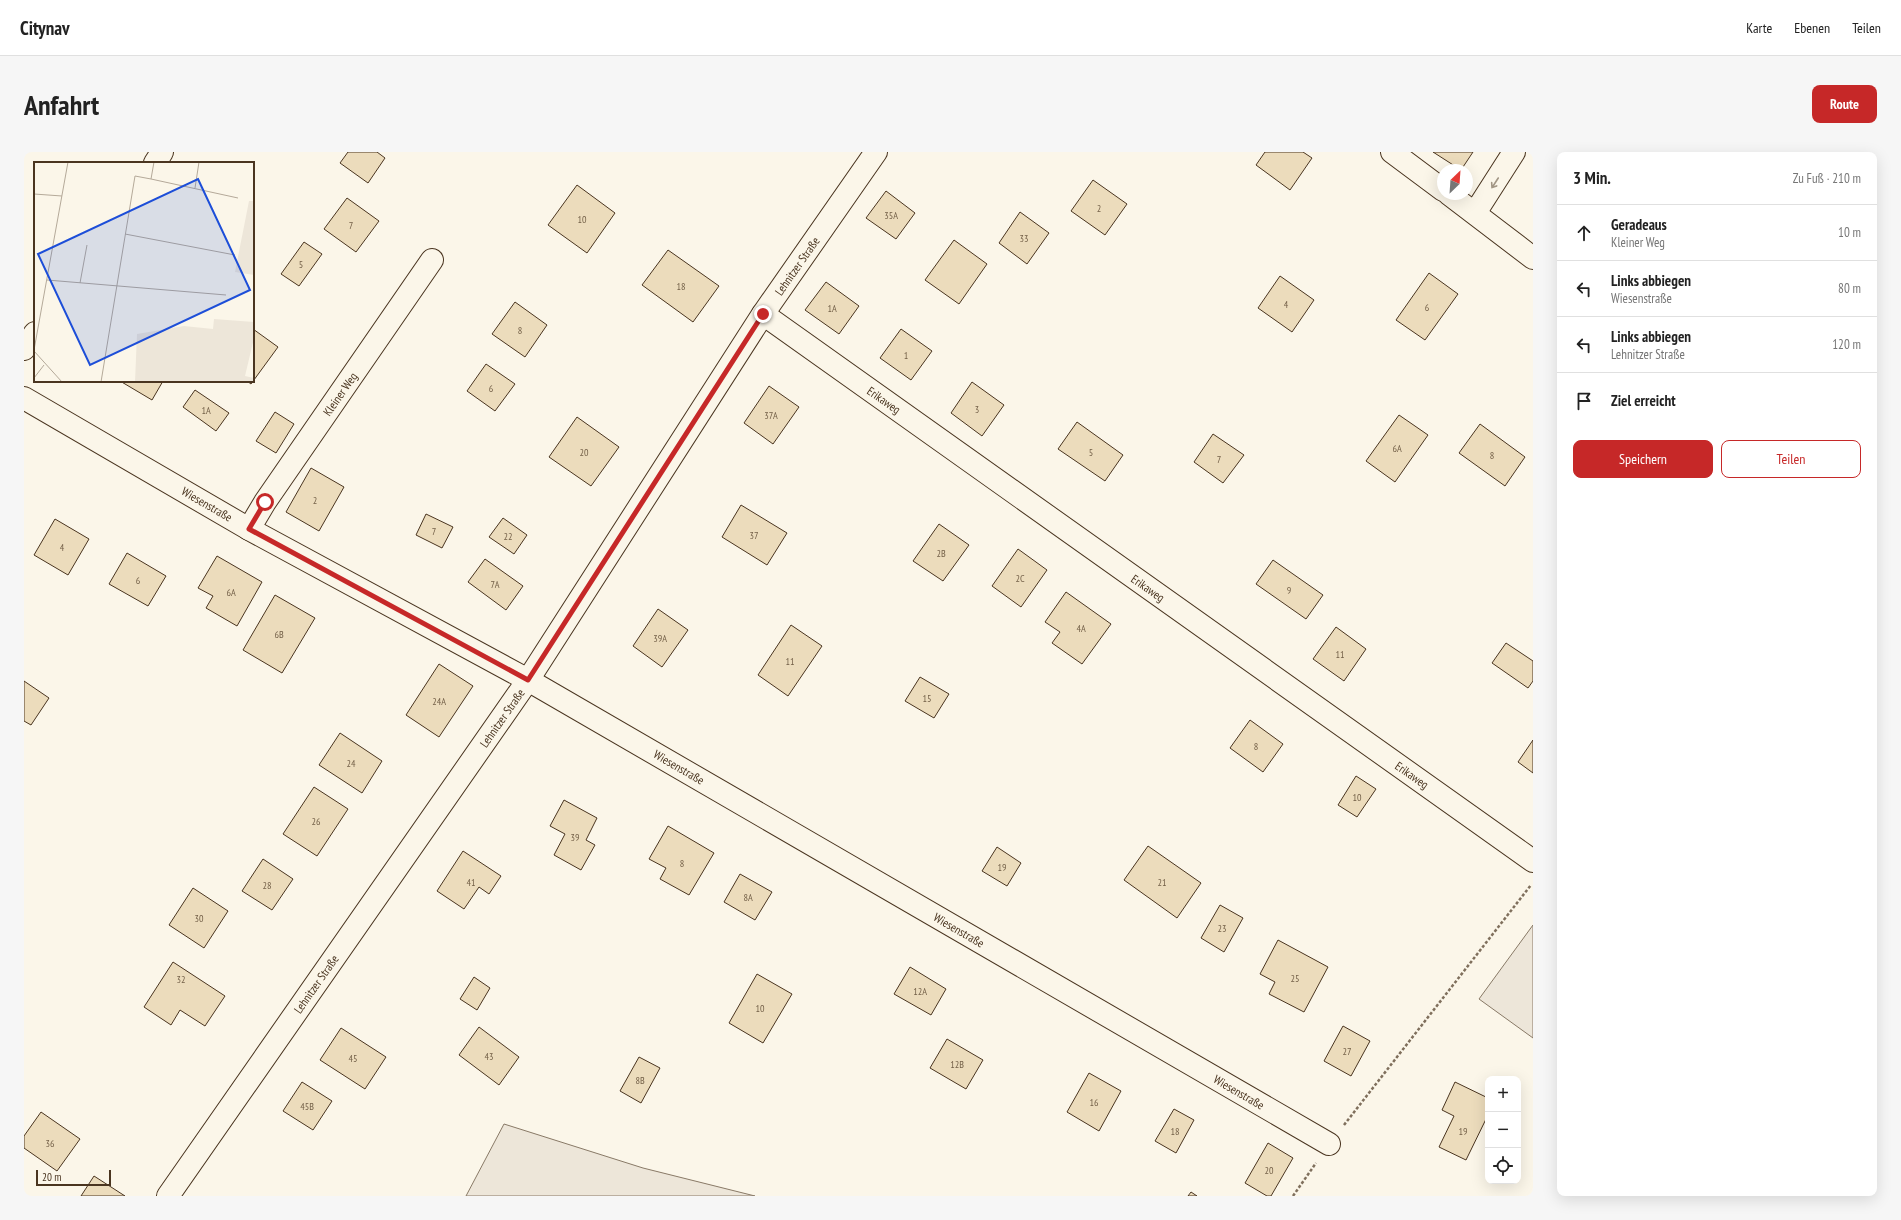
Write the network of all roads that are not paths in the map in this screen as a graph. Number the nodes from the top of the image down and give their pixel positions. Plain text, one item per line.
1 (162, 152) edge
2 (876, 152) edge
3 (1392, 152) edge
4 (1514, 152) edge
5 (156, 162) edge
6 (1437, 186) edge
7 (1457, 200) edge
8 (1475, 213) junction
9 (1533, 258) edge
10 (432, 260) dead end
11 (763, 314) junction
12 (34, 334) edge
13 (24, 349) edge
14 (24, 398) edge
15 (249, 529) junction
16 (528, 680) junction
17 (1533, 861) edge
18 (1329, 1144) road end
19 (168, 1196) edge

1 - 5 street
2 - 11 street, Lehnitzer Straße
3 - 6 street
4 -> 8 street
7 - 8 street
8 - 9 street
10 - 15 street, Kleiner Weg
11 - 16 street, Lehnitzer Straße
11 - 17 street, Erikaweg
12 - 13 street
14 - 15 street, Wiesenstraße
15 - 16 street, Wiesenstraße
16 - 18 street, Wiesenstraße
16 - 19 street, Lehnitzer Straße

